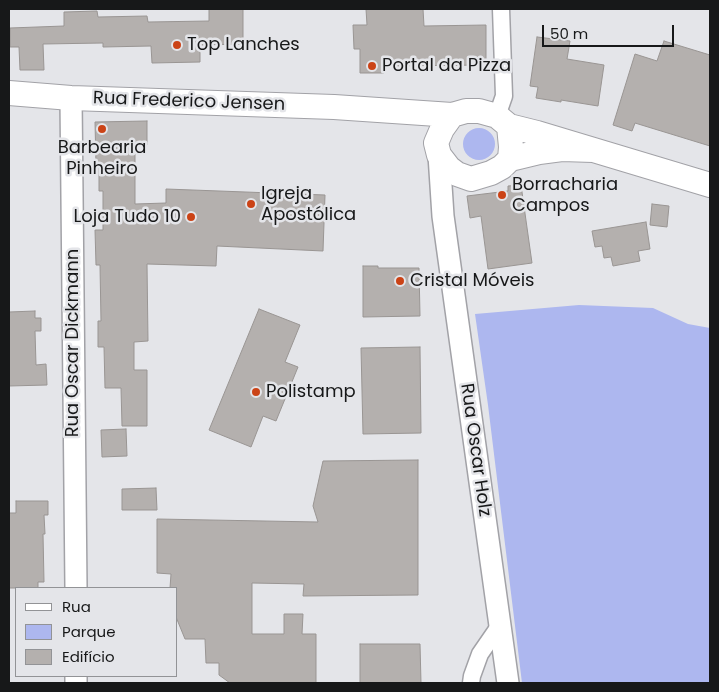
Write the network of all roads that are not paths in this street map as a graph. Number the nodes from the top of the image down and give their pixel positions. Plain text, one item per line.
1 (500, 9) edge
2 (9, 93) edge
3 (71, 98) junction
4 (369, 109) junction
5 (452, 115) junction
6 (503, 121) junction
7 (438, 149) junction
8 (592, 150) junction
9 (510, 159) junction
10 (471, 179) junction
11 (710, 185) edge
12 (443, 216) junction
13 (76, 587) edge
14 (500, 625) junction
15 (471, 683) edge
16 (508, 683) edge

1 - 6 street
2 - 3 main road, Rua Frederico Jensen
3 - 4 main road, Rua Frederico Jensen
3 - 13 street, Rua Oscar Dickmann
4 - 5 main road, Rua Frederico Jensen
4 - 7 main road, Rua Frederico Jensen
5 - 6 main road, Rua Frederico Jensen
5 - 7 main road
6 - 8 main road, Rua Frederico Jensen
6 - 9 main road
7 - 10 main road, Rua Frederico Jensen
7 - 12 street, Rua Oscar Holz
8 - 9 main road, Rua Frederico Jensen
8 - 11 main road, Rua Frederico Jensen
9 - 10 main road, Rua Frederico Jensen
10 - 12 street, Rua Oscar Holz
12 - 14 street, Rua Oscar Holz
14 - 15 street
14 - 16 street, Rua Oscar Holz

